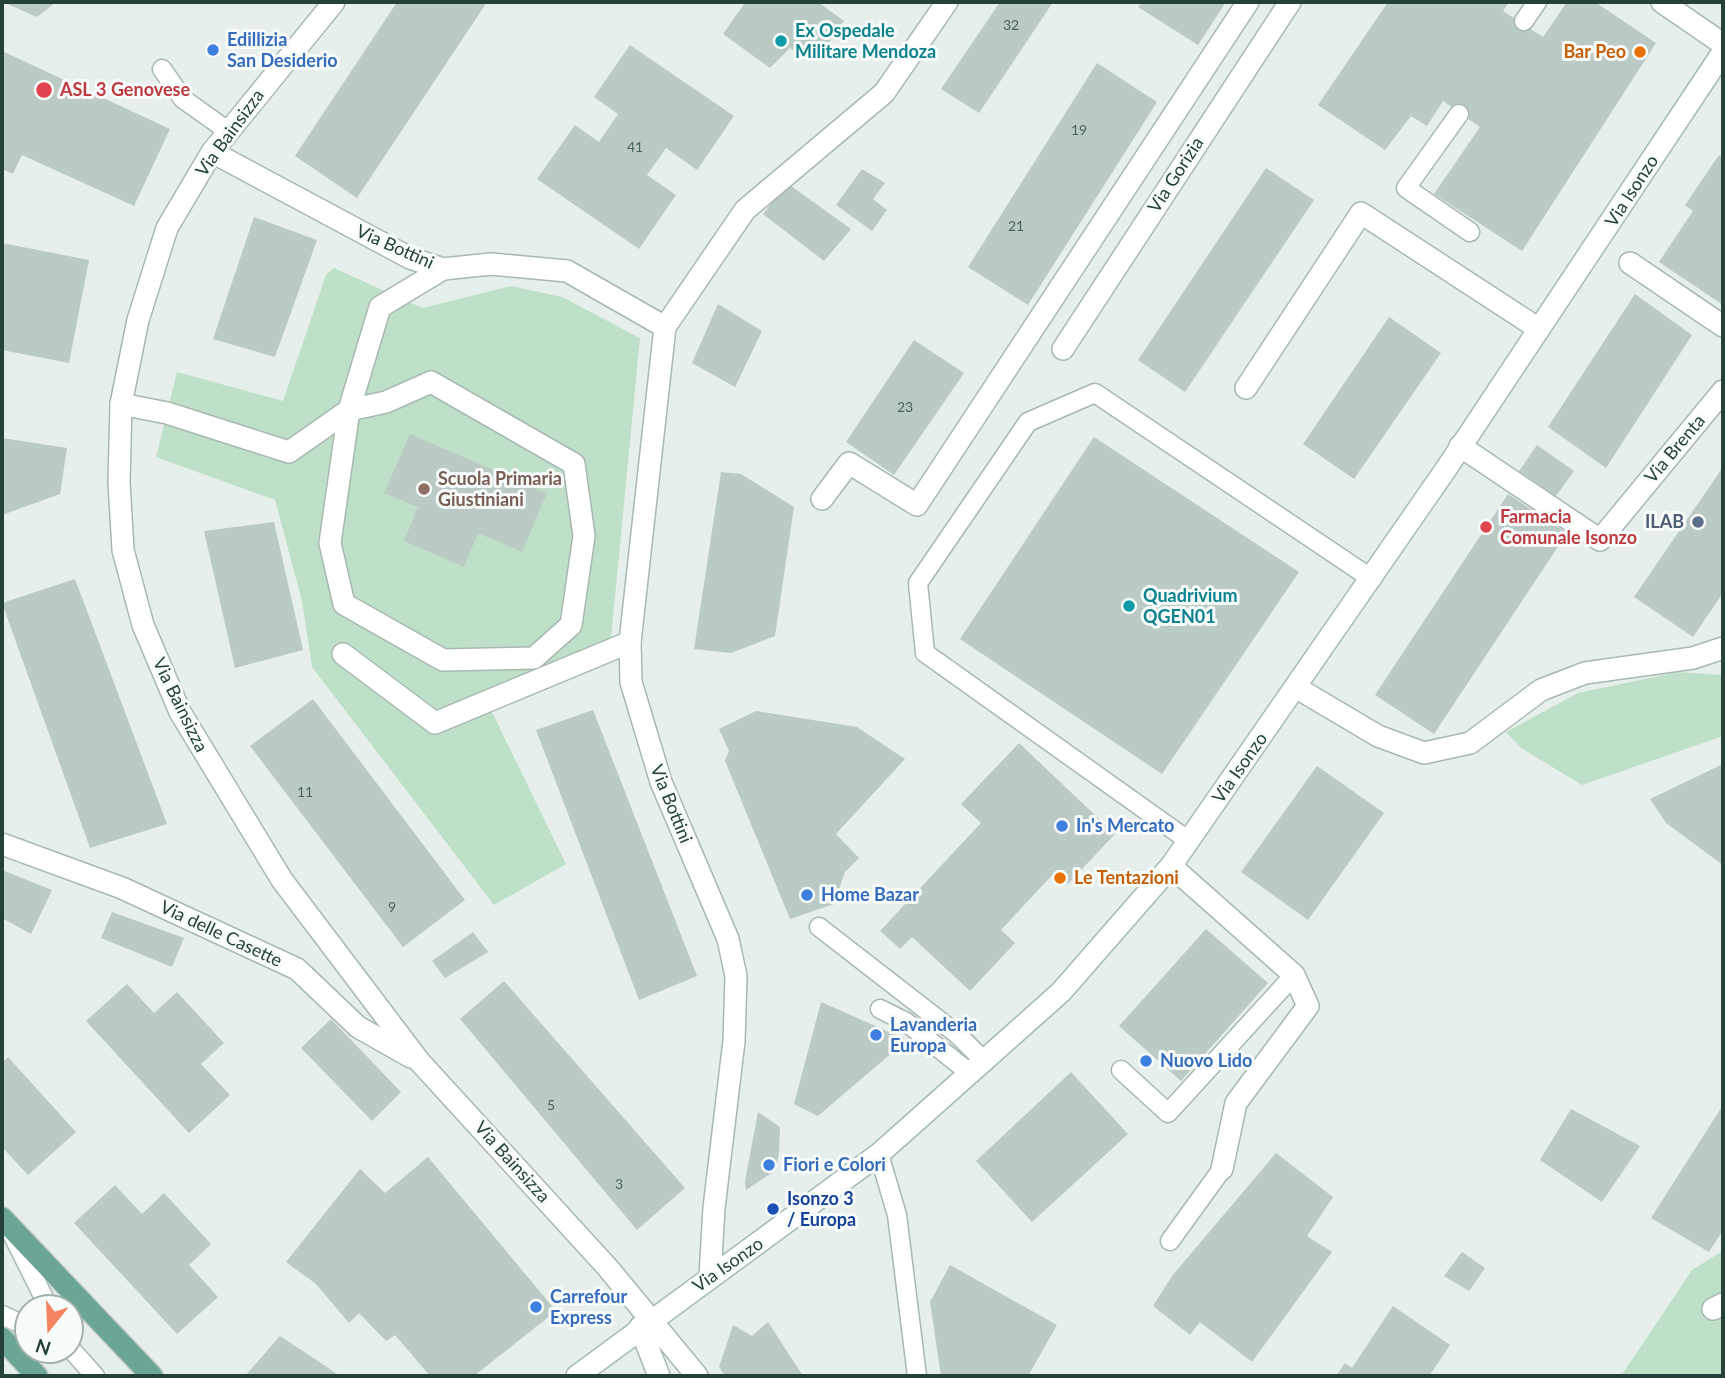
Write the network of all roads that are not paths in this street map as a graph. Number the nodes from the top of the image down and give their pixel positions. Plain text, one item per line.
1 (334, 2) edge
2 (947, 2) edge
3 (1248, 2) edge
4 (1290, 2) edge
5 (1537, 2) edge
6 (1662, 2) edge
7 (1524, 21) dead end
8 (1723, 44) edge
9 (1723, 52) edge
10 (162, 69) dead end
11 (1459, 114) dead end
12 (228, 131) junction
13 (212, 152) junction
14 (1471, 232) dead end
15 (1630, 263) dead end
16 (443, 269) junction
17 (1723, 326) edge
18 (666, 327) junction
19 (1539, 329) junction
20 (1063, 349) dead end
21 (1246, 388) dead end
22 (1723, 391) edge
23 (121, 404) junction
24 (349, 410) junction
25 (1460, 446) junction
26 (822, 499) dead end
27 (1372, 579) junction
28 (630, 642) junction
29 (1723, 648) edge
30 (343, 654) dead end
31 (1297, 688) junction
32 (1189, 841) junction
33 (2, 844) edge
34 (1171, 866) junction
35 (819, 927) dead end
36 (1294, 975) junction
37 (880, 1009) dead end
38 (419, 1061) junction
39 (978, 1068) junction
40 (1121, 1070) dead end
41 (879, 1154) junction
42 (1222, 1169) joint
43 (5, 1221) edge
44 (1170, 1241) dead end
45 (710, 1276) junction
46 (42, 1294) edge
47 (645, 1323) junction
48 (2, 1338) edge
49 (37, 1376) edge
50 (152, 1376) edge
51 (577, 1376) edge
52 (659, 1376) edge
53 (697, 1376) edge
54 (917, 1376) edge

1 - 12 street, Via Bainsizza
2 - 18 street, Via Bottini
3 - 26 street
4 - 20 street, Via Gorizia
5 - 7 lane
6 - 8 street
9 - 19 street, Via Isonzo
10 - 12 lane
11 - 14 lane
12 - 13 street, Via Bainsizza
13 - 16 street, Via Bottini
13 - 23 street, Via Bainsizza
15 - 17 street
16 - 18 street, Via Bottini
16 - 24 street
18 - 28 street, Via Bottini
19 - 21 street
19 - 25 street, Via Isonzo
22 - 25 street, Via Brenta
23 - 24 street
23 - 38 street, Via Bainsizza
24 - 24 street
25 - 27 street, Via Isonzo
27 - 31 street, Via Isonzo
27 - 32 lane
28 - 30 street
28 - 45 street, Via Bottini
29 - 31 street
31 - 32 street, Via Isonzo
32 - 34 street, Via Isonzo
33 - 38 street, Via delle Casette
34 - 36 street
34 - 39 street, Via Isonzo
35 - 39 lane
36 - 40 lane
36 - 42 street
37 - 39 lane
38 - 47 street, Via Bainsizza
39 - 41 street, Via Isonzo
41 - 45 street, Via Isonzo
41 - 54 lane
42 - 44 lane
43 - 46 lane
43 - 50 main road
45 - 47 street, Via Isonzo
47 - 51 street, Via Isonzo
47 - 52 street
47 - 53 street, Via Bainsizza
48 - 49 main road

